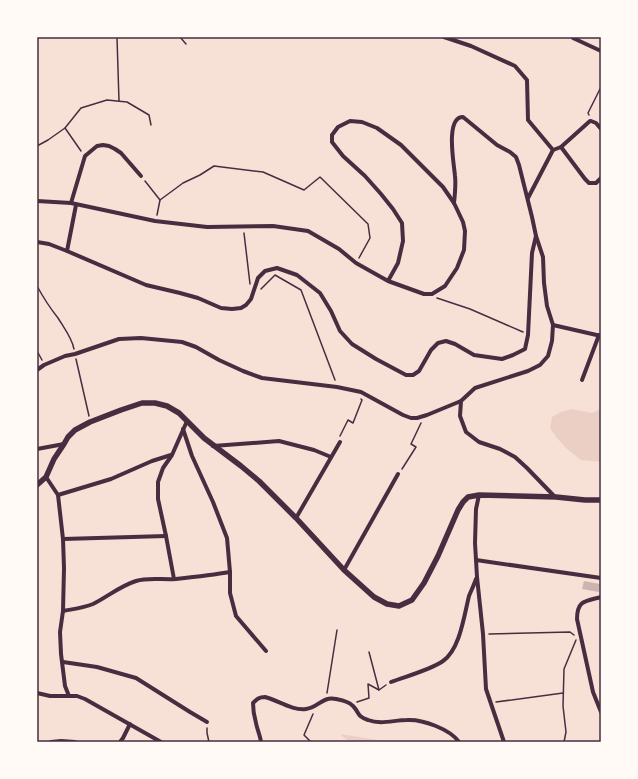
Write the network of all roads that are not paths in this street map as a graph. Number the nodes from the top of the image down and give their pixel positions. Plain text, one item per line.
1 (444, 37) edge
2 (573, 38) edge
3 (601, 51) edge
4 (601, 130) edge
5 (561, 147) junction
6 (553, 150) junction
7 (141, 176) road end
8 (601, 178) edge
9 (528, 198) junction
10 (37, 201) edge
11 (71, 204) junction
12 (454, 204) junction
13 (76, 205) junction
14 (536, 236) junction
15 (37, 242) edge
16 (67, 251) junction
17 (388, 281) junction
18 (553, 325) junction
19 (600, 336) edge
20 (37, 370) edge
21 (582, 380) dead end
22 (461, 401) junction
23 (186, 421) junction
24 (183, 429) junction
25 (340, 442) road end
26 (64, 444) junction
27 (213, 446) junction
28 (37, 449) edge
29 (172, 455) junction
30 (331, 457) junction
31 (398, 474) road end
32 (46, 477) junction
33 (37, 485) edge
34 (58, 495) junction
35 (480, 495) junction
36 (556, 497) junction
37 (601, 500) edge
38 (296, 518) junction
39 (166, 536) junction
40 (63, 539) junction
41 (476, 560) junction
42 (344, 570) junction
43 (230, 572) junction
44 (477, 577) junction
45 (601, 578) edge
46 (174, 579) junction
47 (601, 597) edge
48 (63, 611) junction
49 (266, 651) dead end
50 (63, 662) junction
51 (391, 682) road end
52 (37, 693) edge
53 (69, 696) junction
54 (601, 712) edge
55 (208, 722) road end
56 (130, 724) junction
57 (51, 742) edge
58 (75, 742) edge
59 (120, 742) edge
60 (161, 742) edge
61 (261, 742) edge
62 (459, 742) edge
63 (504, 742) edge

1 - 6 street
2 - 3 street
4 - 5 street
5 - 6 street
5 - 8 street
6 - 9 street
7 - 11 street
9 - 12 street
9 - 14 street
10 - 11 street
11 - 13 street
12 - 17 street
12 - 17 street
13 - 16 street
13 - 17 street
14 - 16 street
14 - 18 street
15 - 16 street
18 - 19 street
18 - 22 street
19 - 21 street
20 - 22 street
22 - 36 street
23 - 24 street
23 - 26 street
23 - 27 street
24 - 29 street
24 - 43 street
25 - 30 street
26 - 28 street
26 - 32 street
27 - 30 street
27 - 38 street
29 - 34 street
29 - 39 street
30 - 38 street
31 - 42 street
32 - 33 street
32 - 34 street
34 - 40 street
35 - 36 street
35 - 41 street
35 - 42 street
36 - 37 street
38 - 42 street
39 - 40 street
39 - 46 street
40 - 48 street
41 - 44 street
41 - 45 street
43 - 46 street
43 - 49 street
44 - 51 street
44 - 63 street
46 - 48 street
47 - 54 street
48 - 50 street
50 - 53 street
50 - 55 street
52 - 53 street
53 - 56 street
56 - 59 street
56 - 60 street
57 - 58 street
61 - 62 street

